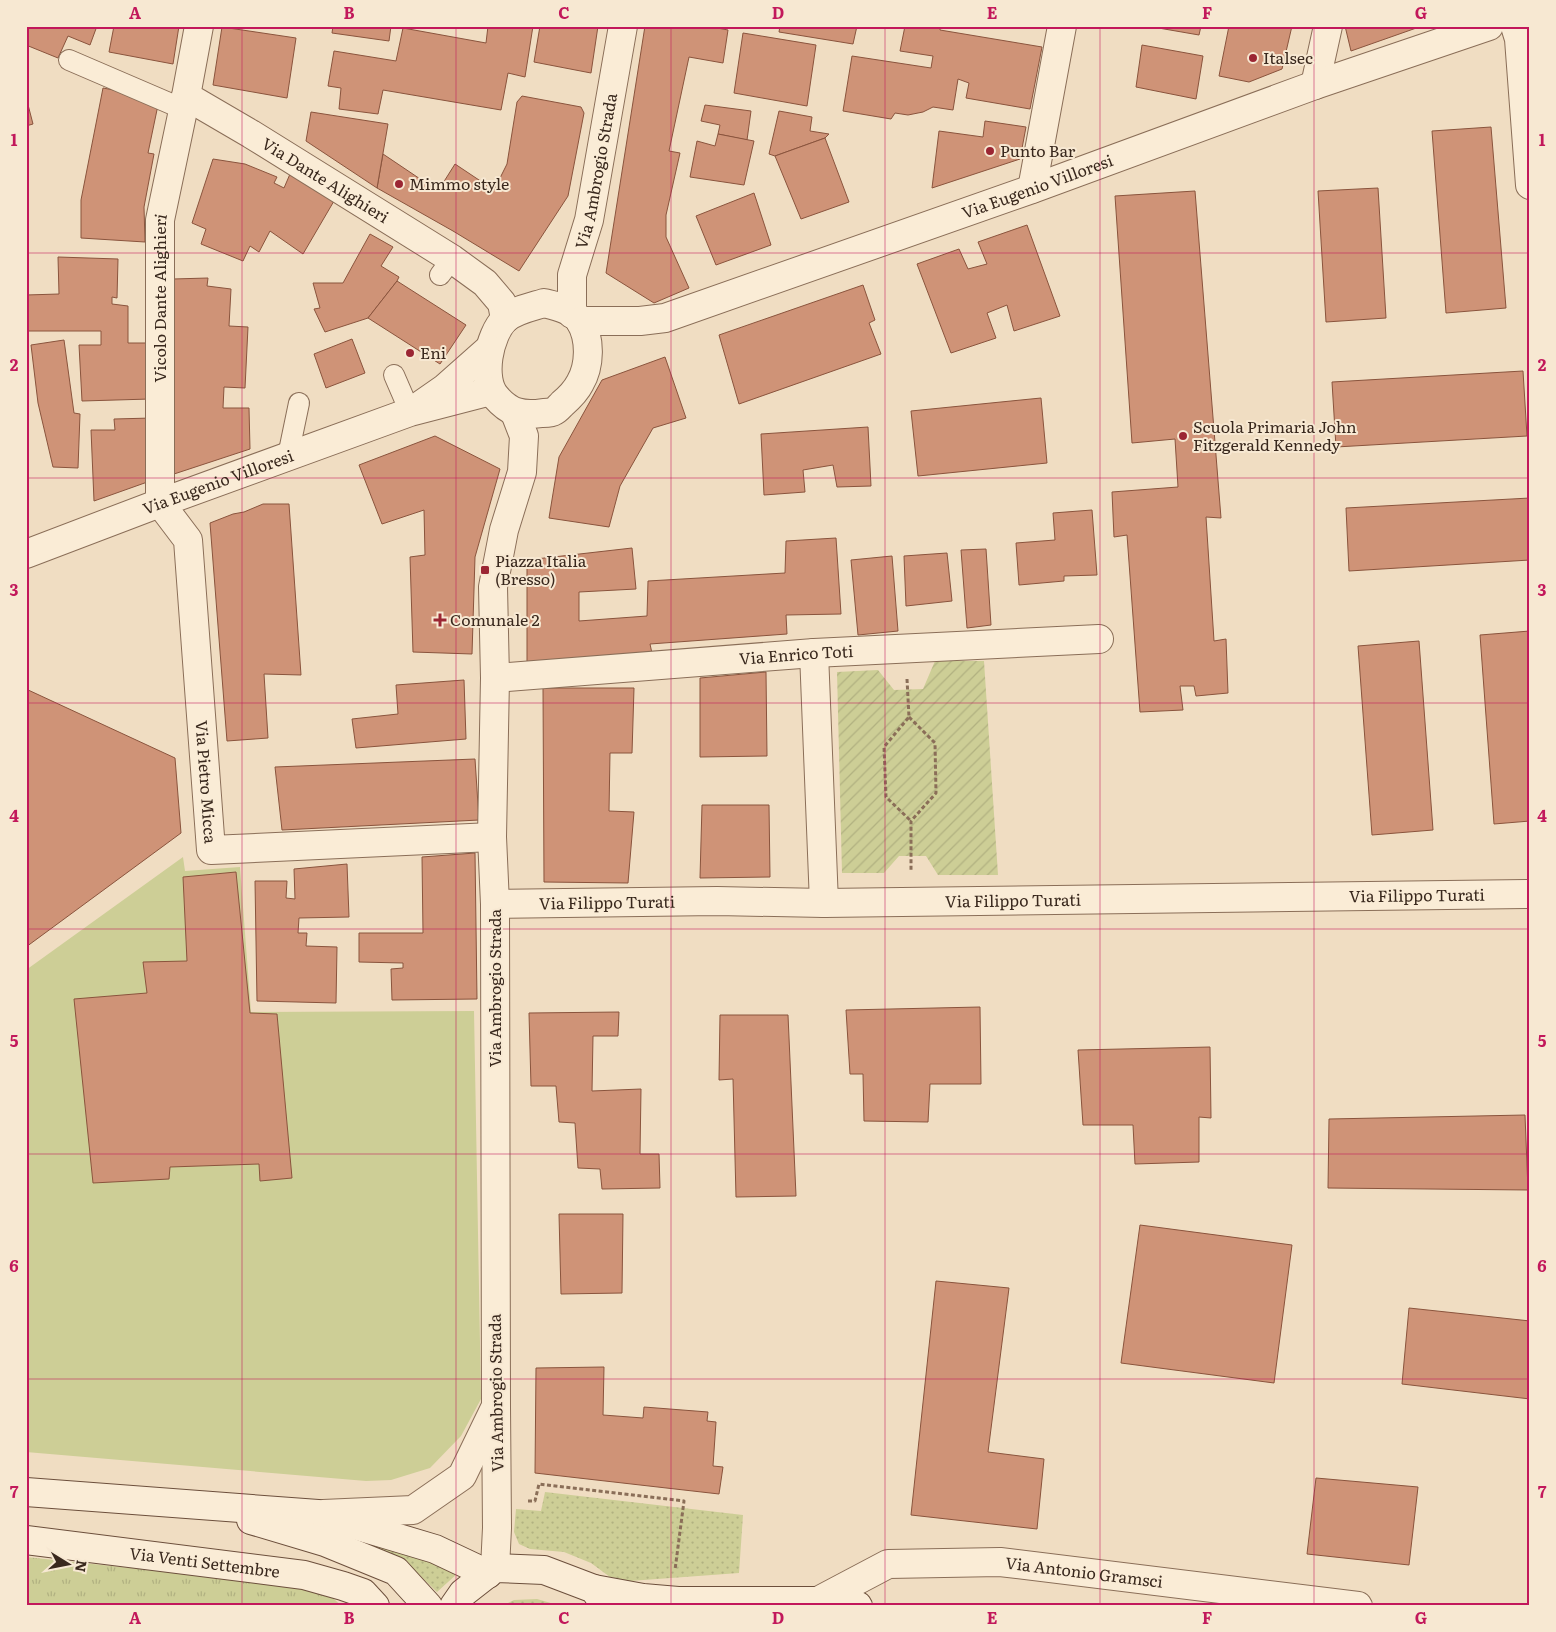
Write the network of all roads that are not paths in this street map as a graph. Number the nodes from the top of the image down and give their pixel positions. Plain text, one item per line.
1 (198, 26) edge
2 (623, 26) edge
3 (1062, 26) edge
4 (1328, 26) edge
5 (1489, 26) edge
6 (1515, 26) edge
7 (69, 60) dead end
8 (1315, 85) junction
9 (185, 102) junction
10 (1530, 185) edge
11 (1032, 189) junction
12 (576, 317) junction
13 (505, 319) junction
14 (489, 349) junction
15 (394, 375) dead end
16 (491, 391) junction
17 (299, 403) dead end
18 (410, 412) junction
19 (516, 413) junction
20 (288, 456) junction
21 (160, 503) junction
22 (26, 554) edge
23 (1098, 640) dead end
24 (814, 653) junction
25 (495, 678) junction
26 (492, 837) junction
27 (1530, 894) edge
28 (824, 903) junction
29 (495, 904) junction
30 (496, 1407) junction
31 (26, 1492) edge
32 (200, 1504) junction
33 (318, 1514) junction
34 (26, 1540) edge
35 (491, 1571) junction
36 (600, 1597) edge
37 (818, 1602) junction
38 (375, 1606) edge
39 (428, 1606) edge
40 (454, 1606) edge
41 (858, 1606) edge
42 (1358, 1606) edge

1 - 9 street
2 - 12 street, Via Ambrogio Strada
3 - 11 street
4 - 8 street
5 - 8 street, Via Eugenio Villoresi
6 - 10 street
7 - 9 lane
8 - 11 street, Via Eugenio Villoresi
9 - 13 street, Via Dante Alighieri
9 - 21 street, Vicolo Dante Alighieri
11 - 12 street, Via Eugenio Villoresi
12 - 13 street
12 - 19 street
13 - 14 street
14 - 16 street
14 - 18 street, Via Eugenio Villoresi
15 - 18 lane
16 - 18 street, Via Eugenio Villoresi
16 - 19 street
17 - 20 lane
18 - 20 street, Via Eugenio Villoresi
19 - 25 street, Via Ambrogio Strada
20 - 21 street, Via Eugenio Villoresi
21 - 22 street, Via Eugenio Villoresi
21 - 26 street, Via Pietro Micca
23 - 24 street, Via Enrico Toti
24 - 25 street, Via Enrico Toti
24 - 28 street
25 - 26 street, Via Ambrogio Strada
26 - 29 street, Via Ambrogio Strada
27 - 28 street, Via Filippo Turati
28 - 29 street, Via Filippo Turati
29 - 30 street, Via Ambrogio Strada
30 - 33 street
30 - 35 street, Via Ambrogio Strada
31 - 32 street
32 - 33 street
32 - 39 street
33 - 35 street
34 - 38 street, Via Venti Settembre
35 - 36 street, Via Antonio Gramsci
35 - 40 street
36 - 37 street, Via Antonio Gramsci
37 - 41 street, Via Antonio Gramsci
37 - 42 street, Via Antonio Gramsci

